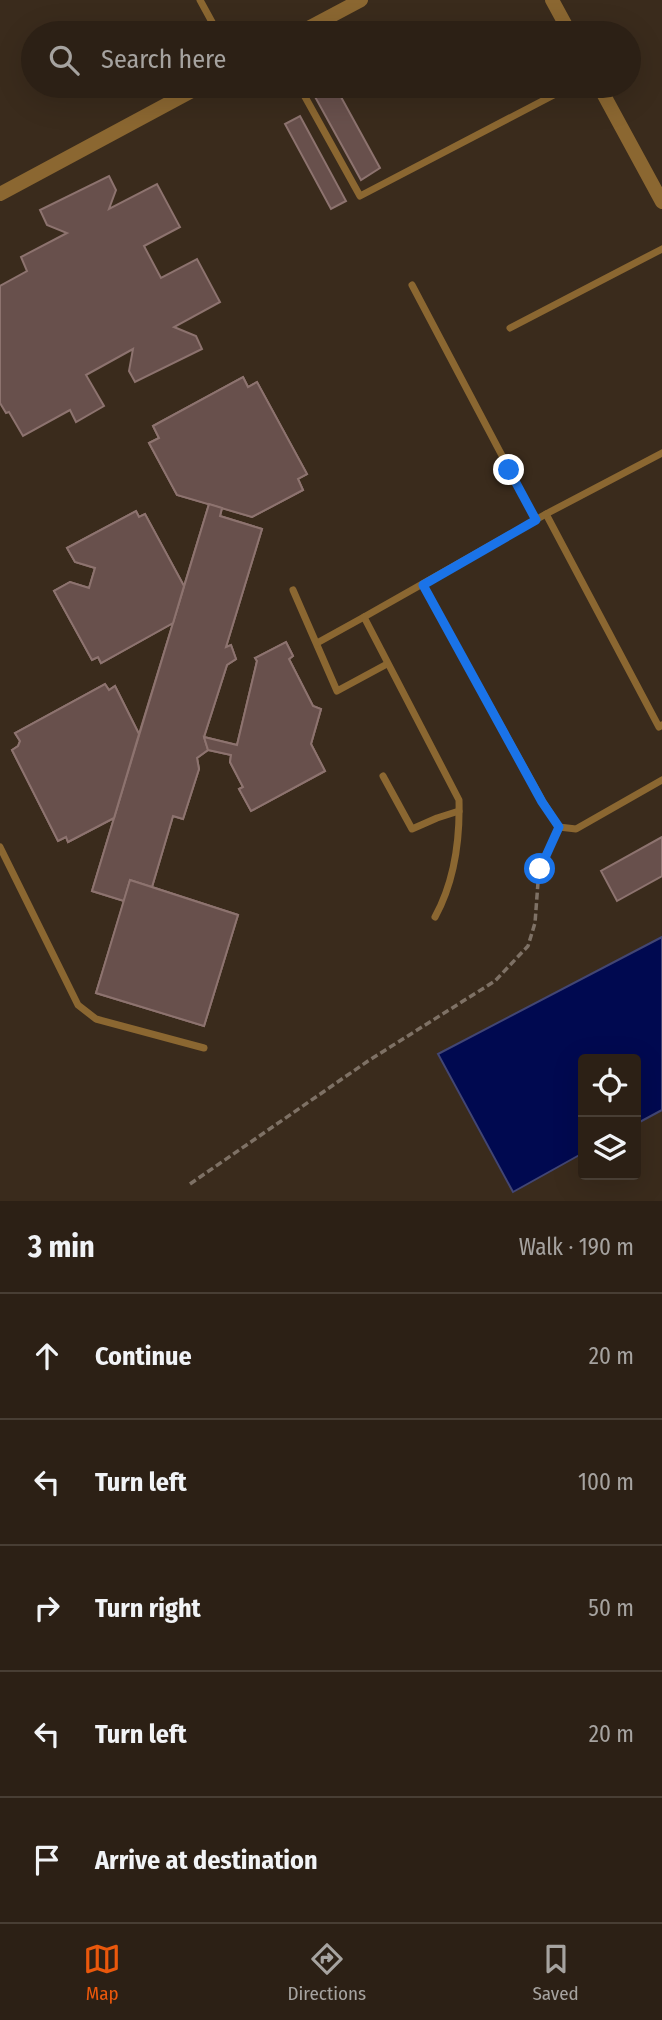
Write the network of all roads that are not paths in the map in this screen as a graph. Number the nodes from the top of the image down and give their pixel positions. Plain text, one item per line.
1 (201, 0) edge
2 (361, 0) edge
3 (552, 0) edge
4 (212, 21) edge
5 (322, 21) edge
6 (563, 21) edge
7 (179, 98) edge
8 (306, 98) edge
9 (548, 98) edge
10 (606, 98) edge
11 (0, 194) edge
12 (662, 202) edge
13 (662, 249) edge
14 (412, 285) dead end
15 (510, 328) dead end
16 (662, 453) edge
17 (546, 514) junction
18 (536, 520) junction
19 (423, 585) junction
20 (293, 590) dead end
21 (364, 617) junction
22 (317, 643) junction
23 (387, 664) junction
24 (662, 725) edge
25 (383, 776) dead end
26 (662, 780) edge
27 (459, 811) junction
28 (0, 847) edge
29 (435, 917) dead end
30 (204, 1048) dead end

1 - 4 lane
2 - 5 street
3 - 6 street
7 - 11 street
8 - 9 lane
10 - 12 street
13 - 15 lane
14 - 18 lane
16 - 17 lane
17 - 18 lane
17 - 24 lane
18 - 19 lane
19 - 21 lane
19 - 26 lane
20 - 22 lane
21 - 22 lane
21 - 23 lane
22 - 23 lane
23 - 27 lane
25 - 27 lane
27 - 29 lane
28 - 30 lane

